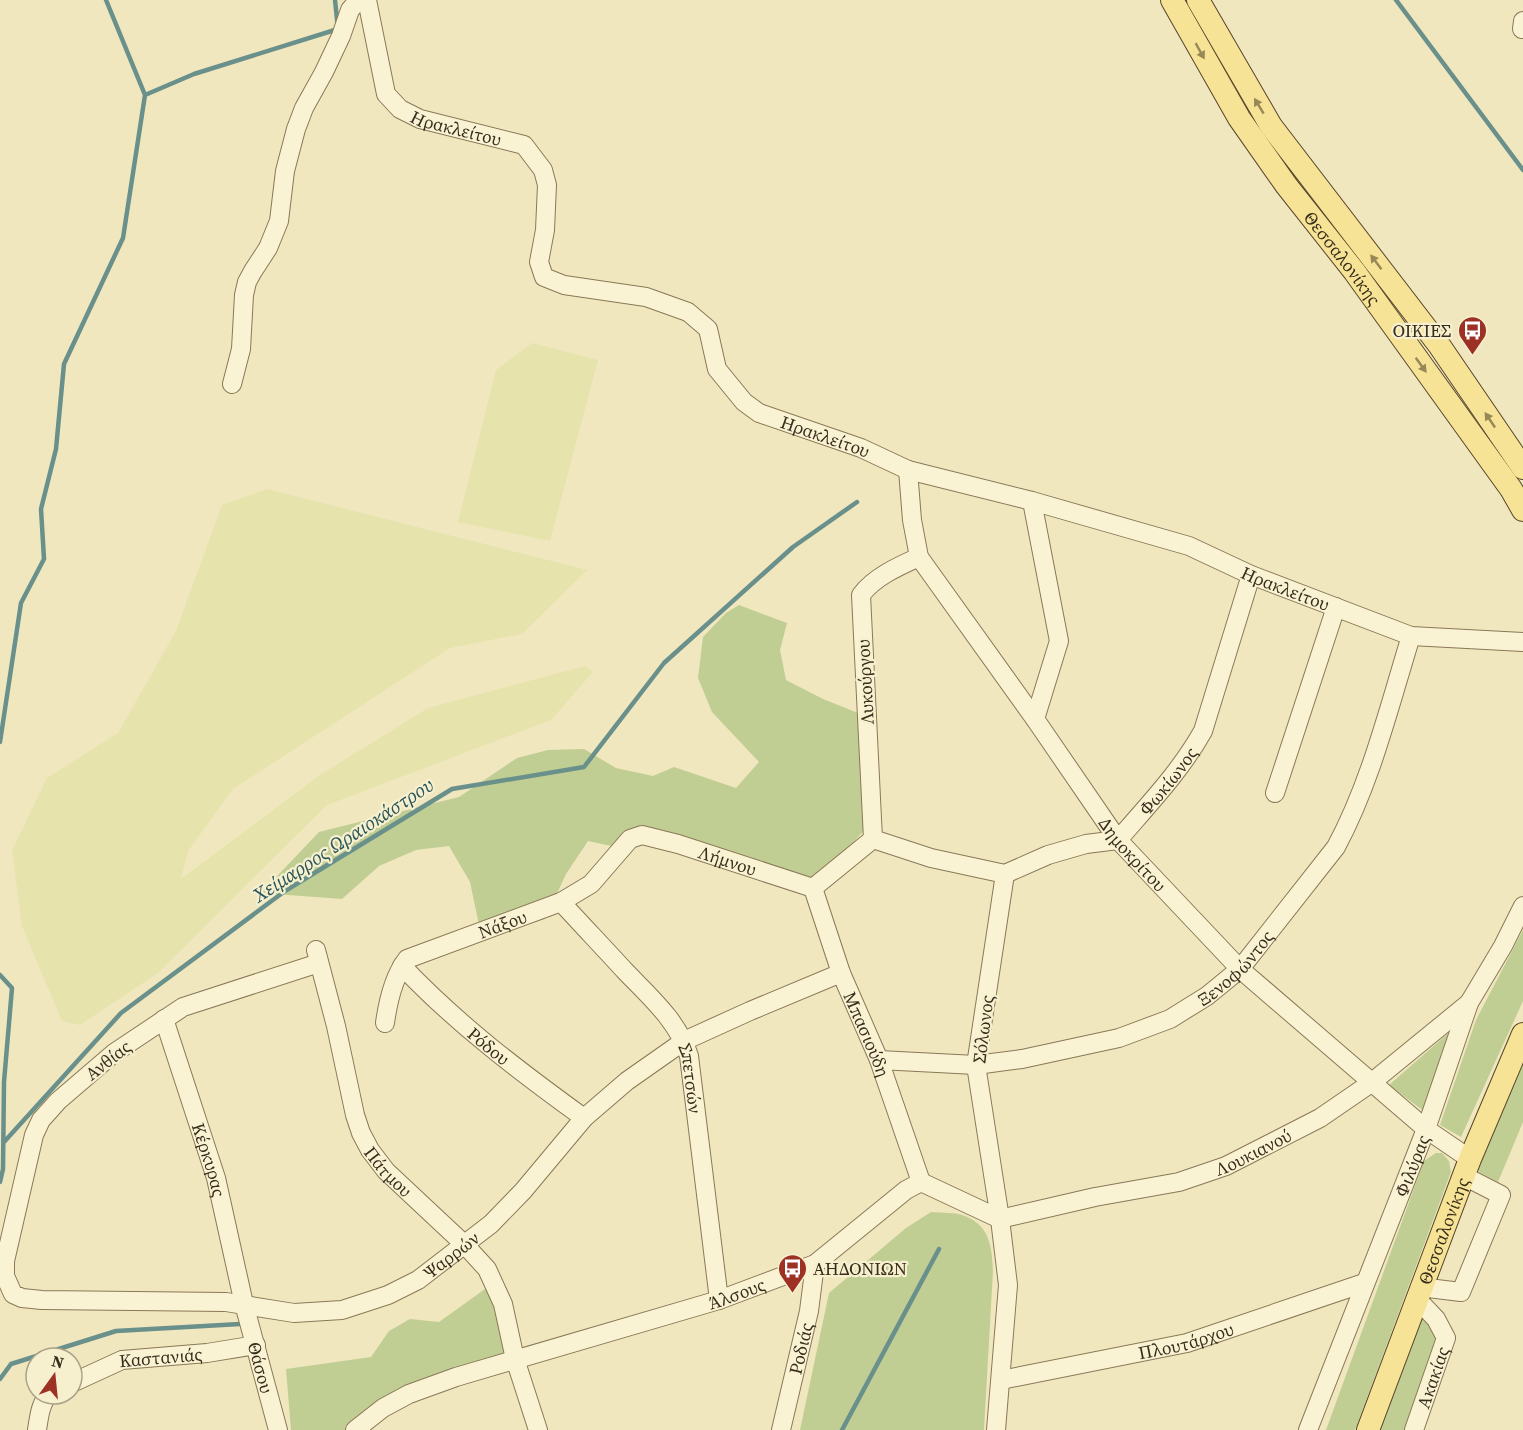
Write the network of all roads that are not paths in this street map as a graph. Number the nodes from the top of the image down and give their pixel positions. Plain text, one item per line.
1 (365, 0) edge
2 (1172, 0) edge
3 (1198, 0) edge
4 (232, 384) dead end
5 (1523, 468) edge
6 (908, 470) junction
7 (1032, 501) junction
8 (1523, 510) edge
9 (919, 557) junction
10 (1251, 574) junction
11 (1336, 608) junction
12 (1411, 636) junction
13 (1523, 642) edge
14 (1035, 719) junction
15 (1275, 793) dead end
16 (642, 835) joint
17 (873, 839) junction
18 (1118, 840) junction
19 (1005, 874) junction
20 (813, 888) junction
21 (561, 902) junction
22 (1523, 906) edge
23 (318, 957) joint
24 (402, 966) junction
25 (1240, 969) junction
26 (841, 973) junction
27 (1469, 1003) junction
28 (164, 1019) junction
29 (385, 1023) dead end
30 (1523, 1034) edge
31 (684, 1041) junction
32 (879, 1060) junction
33 (976, 1065) junction
34 (1371, 1083) junction
35 (584, 1118) junction
36 (1426, 1129) junction
37 (1467, 1167) junction
38 (921, 1182) junction
39 (1000, 1219) junction
40 (465, 1245) junction
41 (4, 1261) joint
42 (815, 1264) junction
43 (1364, 1283) junction
44 (1418, 1293) junction
45 (719, 1300) junction
46 (244, 1304) junction
47 (256, 1345) junction
48 (515, 1359) junction
49 (84, 1377) edge
50 (1001, 1380) junction
51 (41, 1406) edge
52 (37, 1430) edge
53 (278, 1430) edge
54 (355, 1430) edge
55 (538, 1430) edge
56 (781, 1430) edge
57 (996, 1430) edge
58 (1308, 1430) edge
59 (1368, 1430) edge
60 (1414, 1430) edge

1 - 4 street
1 - 6 street, Ηρακλείτου
2 -> 8 main road, Θεσσαλονίκης
5 -> 3 main road, Θεσσαλονίκης
6 - 7 street, Ηρακλείτου
6 - 9 street, Δημοκρίτου
7 - 10 street, Ηρακλείτου
7 - 14 street
9 - 14 street, Δημοκρίτου
9 - 17 street, Λυκούργου
10 - 11 street, Ηρακλείτου
10 - 18 street, Φωκίωνος
11 - 12 street, Ηρακλείτου
11 - 15 street
12 - 13 street, Ηρακλείτου
12 - 25 street, Ξενοφώντος
14 - 18 street, Δημοκρίτου
16 - 20 street, Λήμνου
16 - 21 street, Νάξου
17 - 19 street
17 - 20 street
18 - 19 street
18 - 25 street, Δημοκρίτου
19 - 33 street, Σόλωνος
20 - 26 street, Μπασιούδη
21 - 24 street, Νάξου
21 - 31 street, Σπετσών
22 - 27 street, Φιλύρας
23 - 28 street, Ανθίας
23 - 40 street, Πάτμου
24 - 29 street
24 - 35 street, Ρόδου
25 - 33 street, Ξενοφώντος
25 - 34 street, Δημοκρίτου
26 - 31 street, Ψαρρών
26 - 32 street, Μπασιούδη
27 - 34 street, Λουκιανού
27 - 36 street, Φιλύρας
28 - 41 street, Ανθίας
28 - 46 street, Κέρκυρας
30 - 37 main road, Θεσσαλονίκης
31 - 35 street, Ψαρρών
31 - 45 street, Σπετσών
32 - 33 street, Ξενοφώντος
32 - 38 street, Μπασιούδη
33 - 39 street, Σόλωνος
34 - 36 street, Δημοκρίτου
34 - 39 street, Λουκιανού
35 - 40 street, Ψαρρών
36 - 37 street, Δημοκρίτου
36 - 43 street, Φιλύρας
37 - 44 main road, Θεσσαλονίκης
37 - 44 street, Δημοκρίτου
38 - 39 street
38 - 42 street, Άλσους
39 - 50 street
40 - 46 street, Ψαρρών
40 - 48 street, Πάτμου
41 - 46 street, Ψαρρών
42 - 45 street, Άλσους
42 - 56 street, Ροδιάς
43 - 50 street, Πλουτάρχου
43 - 58 street, Φιλύρας
44 - 59 main road, Θεσσαλονίκης
44 - 60 street, Ακακίας
45 - 48 street, Άλσους
46 - 47 street, Θάσου
47 - 49 street, Καστανιάς
47 - 53 street, Θάσου
48 - 54 street, Άλσους
48 - 55 street, Πάτμου
50 - 57 street
51 - 52 street

